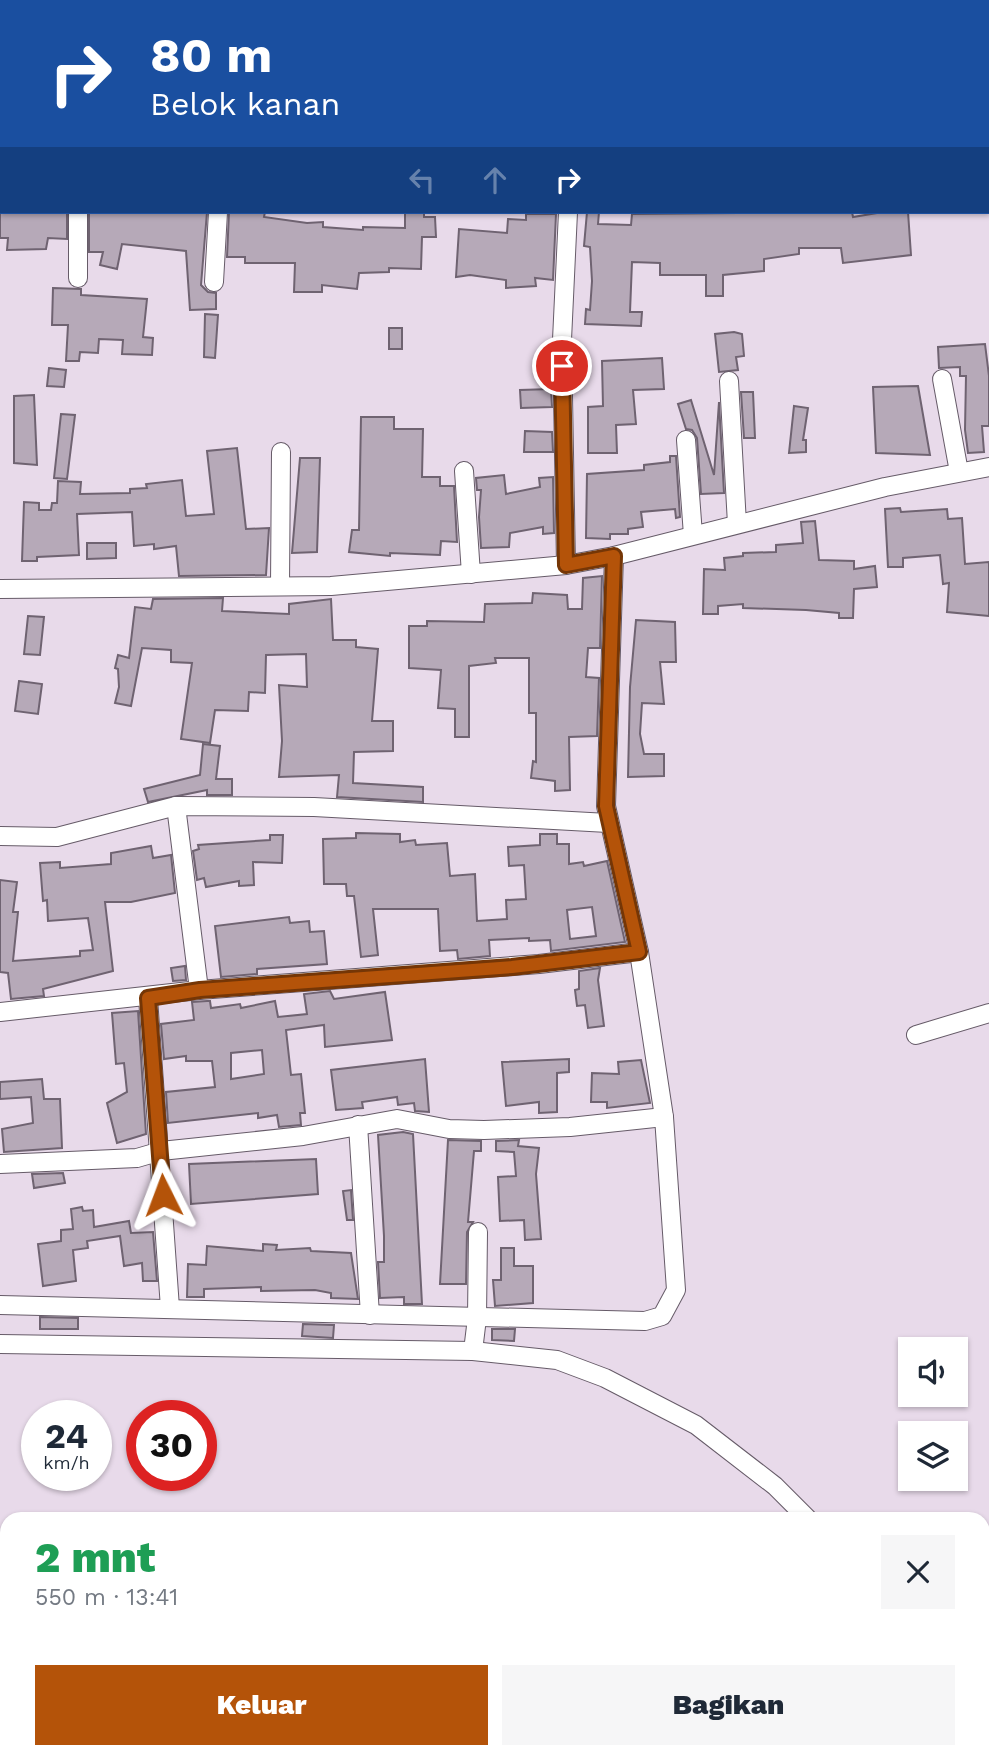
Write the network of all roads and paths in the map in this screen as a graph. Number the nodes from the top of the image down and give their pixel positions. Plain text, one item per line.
1 (78, 214) edge
2 (218, 214) edge
3 (568, 214) edge
4 (78, 278) dead end
5 (214, 282) dead end
6 (942, 380) dead end
7 (729, 382) dead end
8 (686, 440) dead end
9 (281, 452) dead end
10 (989, 467) edge
11 (464, 471) dead end
12 (958, 472) junction
13 (737, 524) junction
14 (693, 535) junction
15 (614, 556) junction
16 (566, 565) junction
17 (471, 574) junction
18 (280, 586) junction
19 (0, 589) edge
20 (176, 806) junction
21 (608, 823) junction
22 (0, 836) edge
23 (639, 952) junction
24 (200, 990) junction
25 (148, 998) junction
26 (0, 1012) edge
27 (989, 1013) edge
28 (916, 1035) dead end
29 (664, 1117) junction
30 (358, 1125) junction
31 (161, 1151) junction
32 (0, 1164) edge
33 (478, 1232) dead end
34 (0, 1305) edge
35 (170, 1308) junction
36 (370, 1315) junction
37 (477, 1318) junction
38 (0, 1344) edge
39 (473, 1351) junction
40 (801, 1512) edge

1 - 4 street
2 - 5 street
3 - 16 street
6 - 12 street
7 - 13 street
8 - 14 street
9 - 18 street
10 - 12 street
11 - 17 street
12 - 13 street
13 - 14 street
14 - 15 street
15 - 16 street
15 - 21 street
16 - 17 street
17 - 18 street
18 - 19 street
20 - 21 street
20 - 22 street
20 - 24 street
21 - 23 street
23 - 24 street
23 - 29 street
24 - 25 street
25 - 26 street
25 - 31 street
27 - 28 street
29 - 30 street
29 - 37 street
30 - 31 street
30 - 36 street
31 - 32 street
31 - 35 street
33 - 37 street
34 - 35 street
35 - 36 street
36 - 37 street
37 - 39 street
38 - 39 street
39 - 40 street

